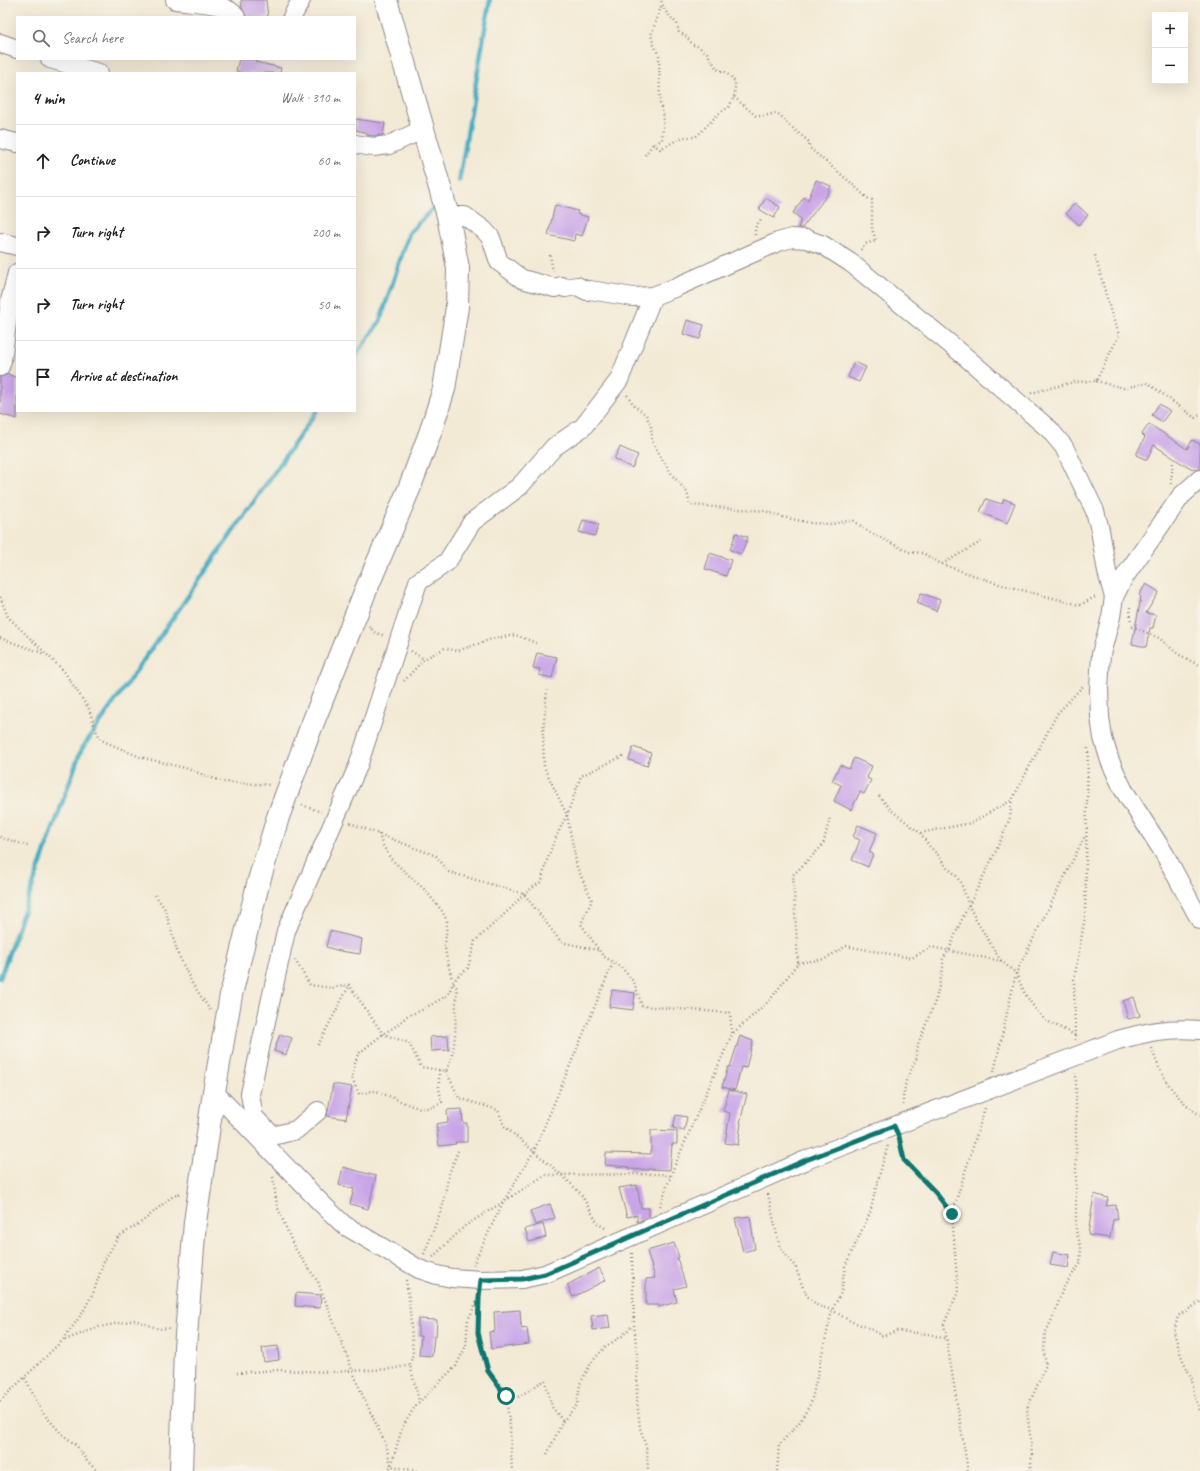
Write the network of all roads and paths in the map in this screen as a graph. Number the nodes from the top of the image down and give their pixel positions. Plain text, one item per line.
1 (174, 0) edge
2 (301, 0) edge
3 (386, 0) edge
4 (661, 0) edge
5 (662, 4) junction
6 (235, 16) edge
7 (293, 16) edge
8 (0, 43) edge
9 (16, 49) edge
10 (53, 60) edge
11 (95, 72) edge
12 (734, 97) junction
13 (424, 129) junction
14 (0, 139) edge
15 (16, 143) edge
16 (356, 144) edge
17 (653, 144) junction
18 (645, 155) dead end
19 (448, 216) junction
20 (0, 242) edge
21 (16, 246) edge
22 (1095, 255) dead end
23 (851, 263) junction
24 (16, 277) edge
25 (653, 296) junction
26 (1, 363) edge
27 (619, 380) junction
28 (1096, 381) junction
29 (1011, 397) junction
30 (1200, 415) edge
31 (1200, 479) edge
32 (981, 542) dead end
33 (941, 564) junction
34 (1117, 588) junction
35 (0, 597) edge
36 (357, 610) junction
37 (0, 638) edge
38 (536, 643) dead end
39 (397, 646) junction
40 (47, 655) junction
41 (1100, 666) junction
42 (1200, 666) edge
43 (402, 682) dead end
44 (547, 690) dead end
45 (1088, 741) dead end
46 (623, 756) dead end
47 (287, 792) junction
48 (879, 796) dead end
49 (1012, 800) junction
50 (567, 815) junction
51 (335, 818) junction
52 (830, 818) dead end
53 (920, 832) junction
54 (1086, 833) junction
55 (379, 834) junction
56 (0, 837) edge
57 (28, 846) dead end
58 (524, 894) junction
59 (155, 895) dead end
60 (969, 906) junction
61 (1200, 920) edge
62 (284, 941) junction
63 (598, 950) junction
64 (949, 950) junction
65 (1001, 961) junction
66 (613, 963) junction
67 (798, 963) junction
68 (1016, 973) junction
69 (453, 983) junction
70 (349, 985) junction
71 (225, 1029) junction
72 (1200, 1030) edge
73 (1148, 1032) junction
74 (383, 1034) junction
75 (732, 1034) junction
76 (1075, 1035) junction
77 (318, 1045) dead end
78 (1075, 1057) junction
79 (439, 1070) junction
80 (446, 1071) junction
81 (990, 1089) junction
82 (214, 1092) junction
83 (318, 1111) dead end
84 (1200, 1115) edge
85 (894, 1126) junction
86 (458, 1151) dead end
87 (534, 1151) junction
88 (273, 1176) dead end
89 (563, 1176) junction
90 (670, 1176) junction
91 (762, 1179) junction
92 (200, 1186) junction
93 (503, 1202) junction
94 (952, 1214) junction
95 (652, 1227) junction
96 (630, 1237) junction
97 (403, 1260) junction
98 (419, 1269) junction
99 (475, 1286) junction
100 (1200, 1302) edge
101 (832, 1310) junction
102 (634, 1325) junction
103 (187, 1326) junction
104 (946, 1339) junction
105 (63, 1340) junction
106 (410, 1365) junction
107 (353, 1370) junction
108 (237, 1373) dead end
109 (24, 1378) junction
110 (506, 1396) junction
111 (0, 1401) edge
112 (419, 1402) junction
113 (1200, 1411) edge
114 (563, 1421) junction
115 (547, 1454) dead end
116 (391, 1466) junction
117 (97, 1471) edge
118 (181, 1471) edge
119 (387, 1471) edge
120 (418, 1471) edge
121 (512, 1471) edge
122 (648, 1471) edge
123 (777, 1471) edge
124 (968, 1471) edge
125 (1030, 1471) edge

1 - 6 street
2 - 7 street
3 - 13 main road
4 - 5 path
5 - 12 path
5 - 17 path
8 - 9 street
10 - 11 street
12 - 17 path
12 - 23 path
13 - 16 street
13 - 19 main road
14 - 15 street
17 - 18 path
19 - 25 street
19 - 36 main road
20 - 21 street
22 - 28 path
23 - 25 street
23 - 29 street
24 - 26 street
25 - 27 street
27 - 33 path
27 - 39 street
28 - 29 path
28 - 30 path
29 - 34 street
31 - 34 street
32 - 33 path
33 - 34 path
34 - 41 street
34 - 42 path
35 - 40 path
36 - 39 path
36 - 47 main road
37 - 40 path
38 - 43 path
39 - 51 street
40 - 47 path
41 - 49 path
41 - 61 street
44 - 50 path
45 - 54 path
46 - 50 path
47 - 51 path
47 - 71 main road
48 - 53 path
49 - 53 path
49 - 60 path
50 - 58 path
50 - 63 path
51 - 55 path
51 - 62 street
52 - 67 path
53 - 60 path
54 - 68 path
54 - 76 path
55 - 58 path
55 - 69 path
56 - 57 path
58 - 63 path
58 - 69 path
59 - 71 path
60 - 64 path
60 - 65 path
62 - 70 path
62 - 83 street
63 - 66 path
64 - 65 path
64 - 67 path
64 - 85 path
65 - 68 path
66 - 75 path
66 - 87 path
67 - 75 path
68 - 76 path
68 - 81 path
69 - 74 path
69 - 80 path
70 - 74 path
70 - 77 path
71 - 82 main road
72 - 73 street
73 - 78 street
73 - 84 path
74 - 79 path
74 - 79 path
75 - 90 path
76 - 78 path
78 - 81 street
78 - 125 path
79 - 80 path
80 - 87 path
81 - 85 street
81 - 94 path
82 - 92 main road
82 - 97 street
85 - 91 street
85 - 94 path
85 - 101 path
86 - 98 path
87 - 89 path
87 - 93 path
88 - 107 path
89 - 90 path
89 - 93 path
89 - 96 path
90 - 95 path
91 - 95 street
91 - 101 path
92 - 103 main road
92 - 105 path
93 - 98 path
93 - 99 path
94 - 104 path
95 - 96 street
96 - 99 street
96 - 102 path
97 - 98 street
97 - 106 path
98 - 99 street
99 - 110 path
99 - 112 path
100 - 113 path
101 - 104 path
101 - 123 path
102 - 114 path
102 - 122 path
103 - 105 path
103 - 118 main road
104 - 124 path
105 - 109 path
106 - 107 path
106 - 112 path
107 - 108 path
107 - 116 path
109 - 111 path
109 - 117 path
110 - 114 path
110 - 121 path
112 - 116 path
114 - 115 path
116 - 119 path
116 - 120 path

